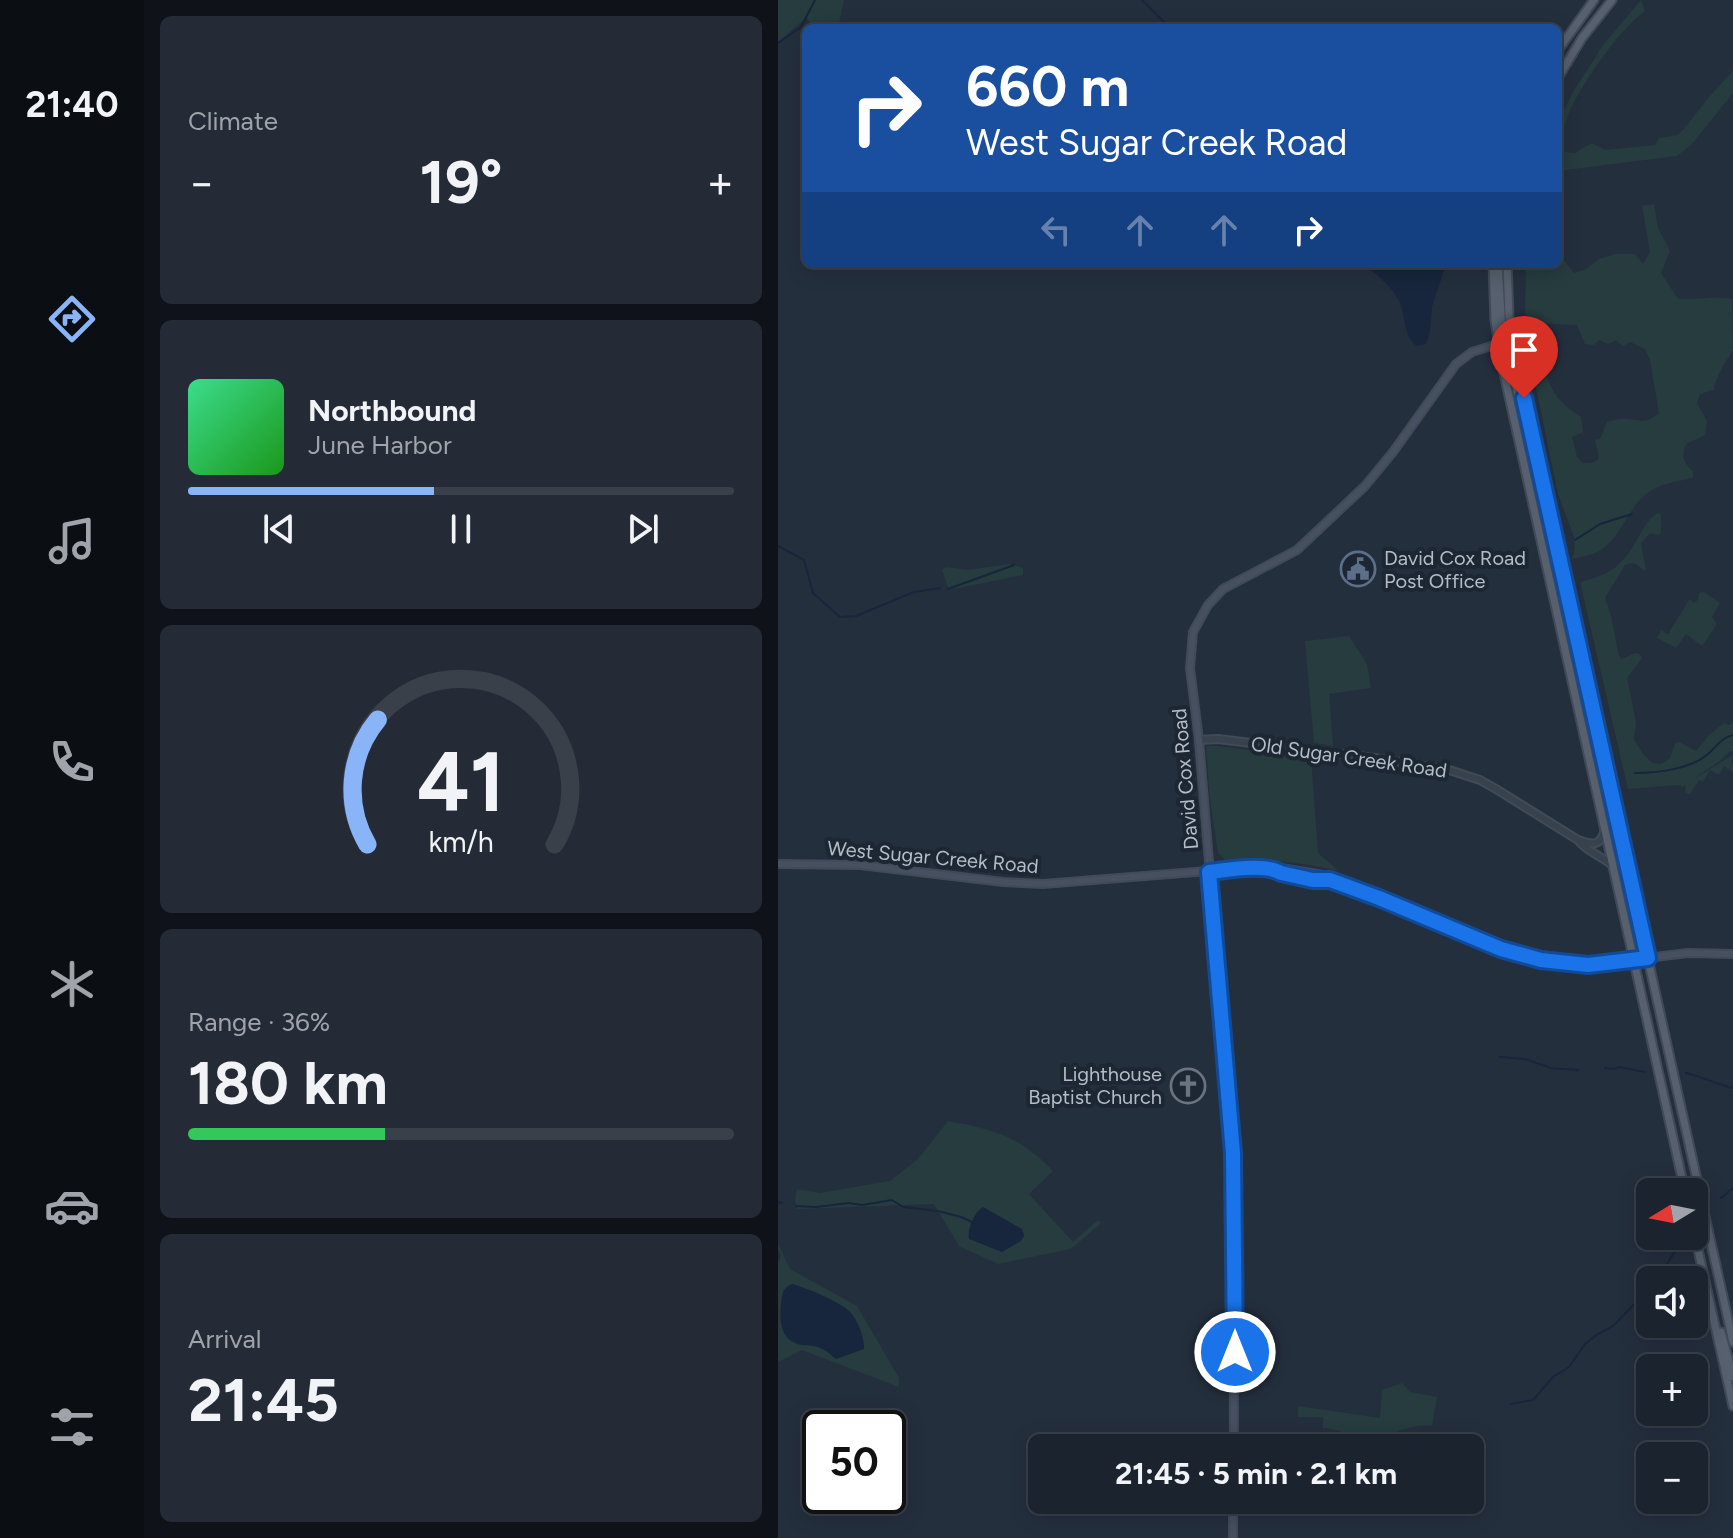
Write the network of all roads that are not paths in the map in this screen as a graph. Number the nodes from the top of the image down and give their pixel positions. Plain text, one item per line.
1 (1594, 0) edge
2 (1612, 0) edge
3 (1562, 44) edge
4 (1562, 71) edge
5 (1496, 268) edge
6 (1496, 268) edge
7 (1507, 268) edge
8 (1512, 341) junction
9 (1498, 344) junction
10 (1536, 456) junction
11 (1199, 740) junction
12 (1605, 830) junction
13 (1578, 840) junction
14 (778, 864) edge
15 (1613, 867) junction
16 (1209, 872) junction
17 (1733, 954) edge
18 (1648, 958) junction
19 (1634, 960) junction
20 (1682, 1178) edge
21 (1698, 1250) edge
22 (1709, 1300) junction
23 (1733, 1342) edge
24 (1733, 1377) edge
25 (1733, 1406) edge
26 (1234, 1434) edge
27 (1233, 1514) edge
28 (1233, 1538) edge

1 - 3 main road
2 - 4 main road
5 - 8 main road
6 - 9 main road
7 - 8 main road
8 - 10 main road
9 - 10 main road
9 - 11 main road, David Cox Road
9 - 12 main road
10 - 18 main road
11 - 13 street, Old Sugar Creek Road
11 - 16 main road, David Cox Road
12 - 13 street
12 - 15 main road
13 - 15 street, Old Sugar Creek Road
14 - 16 main road, West Sugar Creek Road
15 - 19 main road
16 - 19 main road, West Sugar Creek Road
16 - 26 main road, David Cox Road
17 - 18 main road, West Sugar Creek Road
18 - 19 main road, West Sugar Creek Road
18 - 23 main road
19 - 20 main road
21 - 22 main road
22 - 24 main road
22 - 25 main road
27 - 28 main road

